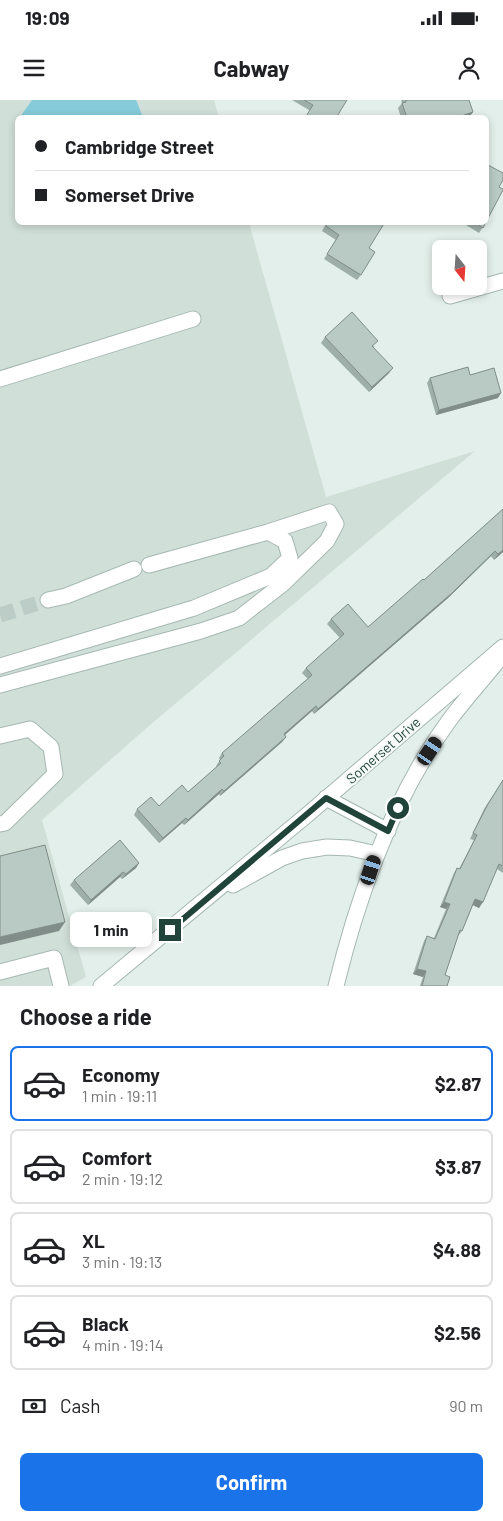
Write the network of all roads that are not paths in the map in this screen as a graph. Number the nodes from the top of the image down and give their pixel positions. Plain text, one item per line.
1 (503, 281) edge
2 (450, 296) dead end
3 (193, 319) dead end
4 (0, 379) edge
5 (268, 532) junction
6 (149, 565) dead end
7 (134, 570) dead end
8 (48, 600) tunnel mouth
9 (503, 647) edge
10 (503, 656) edge
11 (0, 666) edge
12 (0, 685) edge
13 (0, 736) edge
14 (326, 798) junction
15 (2, 823) edge
16 (388, 831) junction
17 (377, 854) junction
18 (211, 896) junction
19 (0, 972) edge
20 (61, 986) edge
21 (101, 986) edge
22 (336, 986) edge

1 - 2 street
3 - 4 street
5 - 6 street
5 - 11 street
5 - 12 street
7 - 8 street
9 - 14 street, Somerset Drive
10 - 16 street
13 - 15 street
14 - 16 street
14 - 18 street, Somerset Drive
16 - 17 street
17 - 18 street
17 - 22 street
18 - 21 street, Somerset Drive
19 - 20 street

